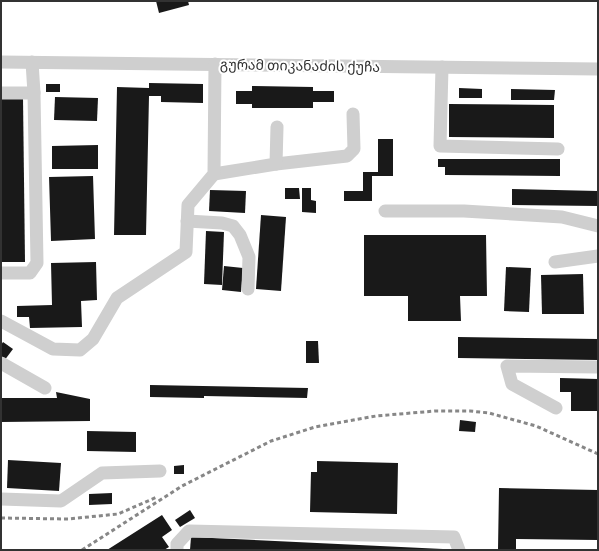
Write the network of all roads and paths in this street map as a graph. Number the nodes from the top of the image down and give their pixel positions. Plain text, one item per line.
1 (1, 62) edge
2 (32, 62) junction
3 (215, 64) junction
4 (442, 67) junction
5 (598, 69) edge
6 (1, 92) edge
7 (34, 93) junction
8 (353, 114) dead end
9 (277, 127) dead end
10 (558, 148) dead end
11 (276, 164) junction
12 (214, 174) junction
13 (385, 211) dead end
14 (187, 221) junction
15 (598, 226) edge
16 (598, 256) edge
17 (555, 262) dead end
18 (1, 273) edge
19 (248, 289) dead end
20 (1, 321) edge
21 (1, 363) edge
22 (598, 367) edge
23 (45, 388) dead end
24 (556, 408) dead end
25 (160, 471) dead end
26 (1, 499) edge
27 (177, 550) edge
28 (459, 550) edge

1 - 2 street, გურამ თიკანაძის ქუჩა
2 - 3 street, გურამ თიკანაძის ქუჩა
2 - 7 street
3 - 4 street, გურამ თიკანაძის ქუჩა
3 - 12 street
4 - 5 street, გურამ თიკანაძის ქუჩა
4 - 10 street
6 - 7 street
7 - 18 street
8 - 11 street
9 - 11 street
11 - 12 street
12 - 14 street
13 - 15 street
14 - 19 street
14 - 20 street
16 - 17 street
21 - 23 street
22 - 24 street
25 - 26 street
27 - 28 street

